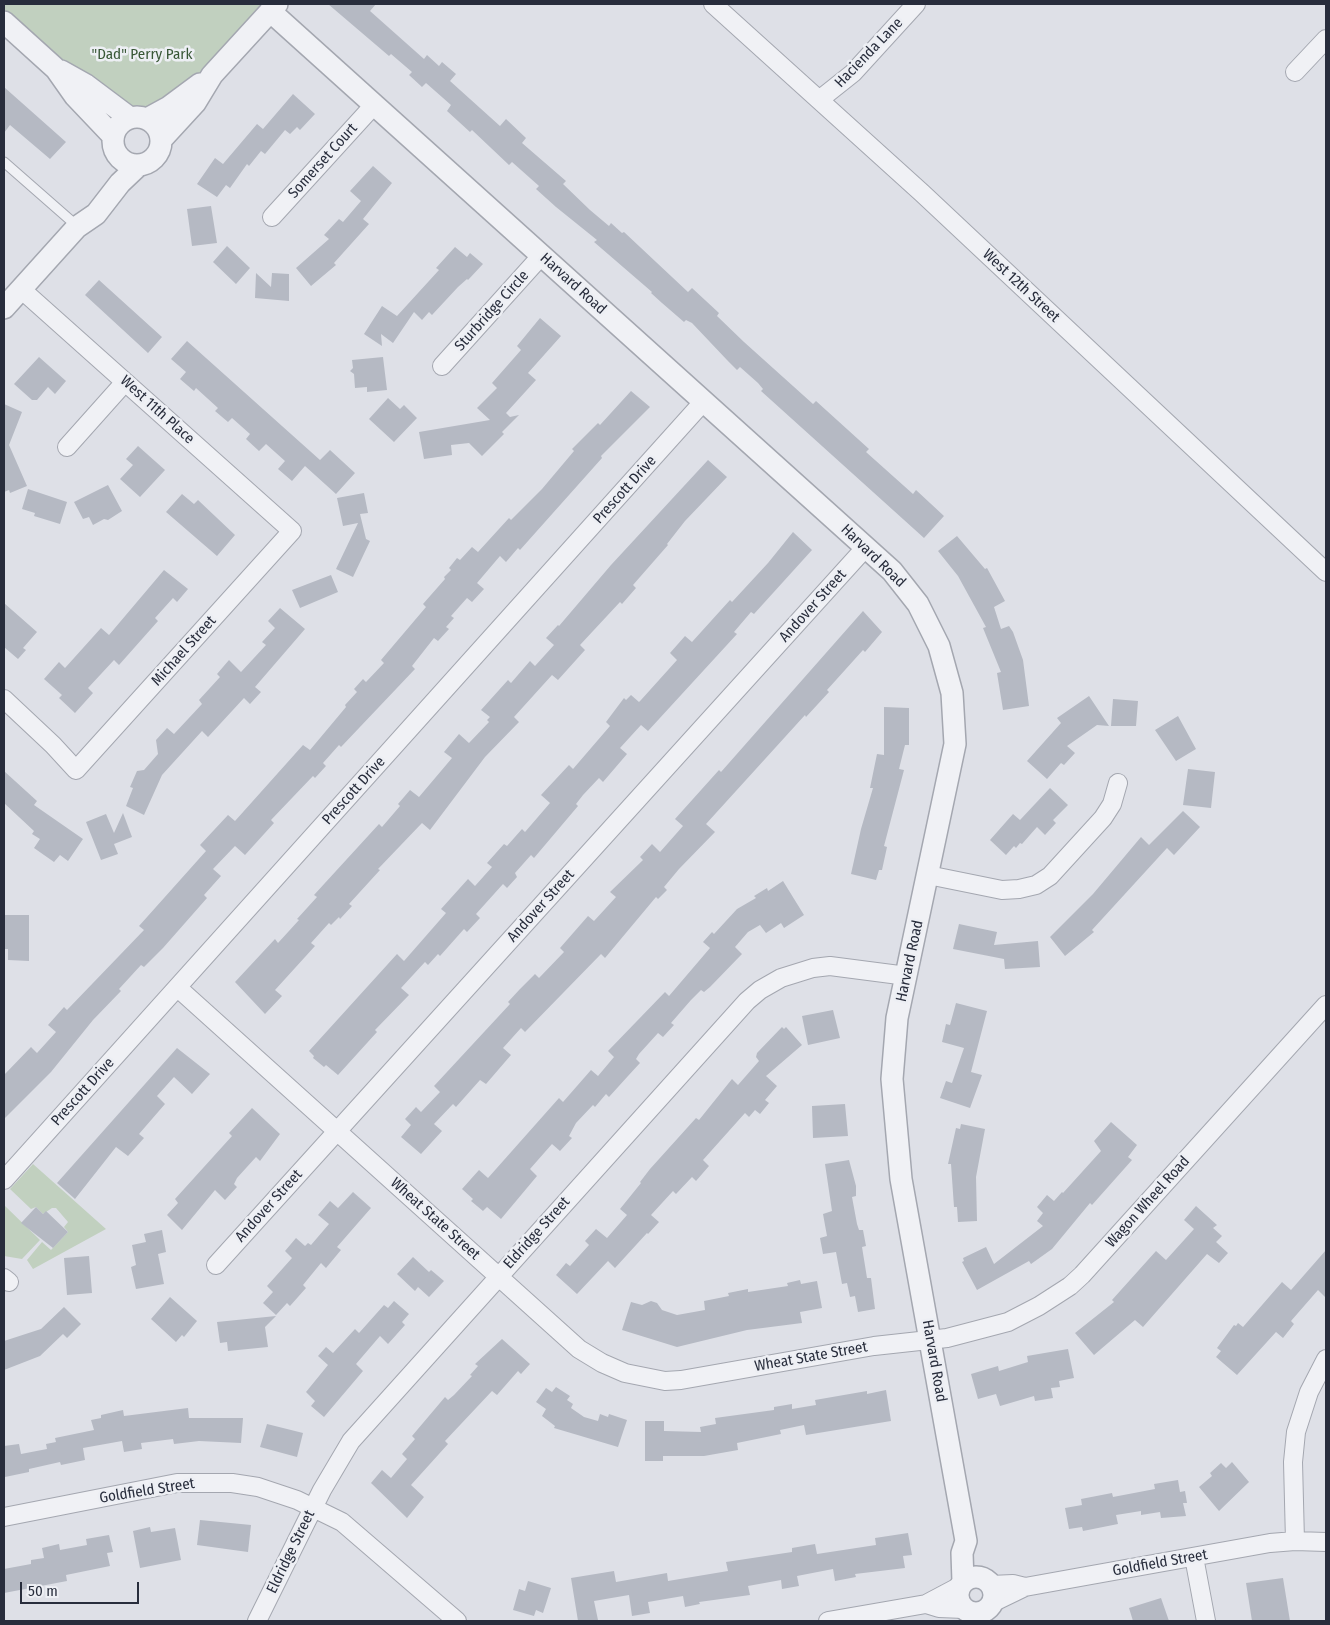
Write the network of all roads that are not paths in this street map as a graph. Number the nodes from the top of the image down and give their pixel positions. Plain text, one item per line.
1 (713, 4) edge
2 (916, 4) edge
3 (273, 8) edge
4 (4, 22) edge
5 (1326, 39) edge
6 (56, 69) junction
7 (1295, 72) dead end
8 (212, 75) junction
9 (819, 100) junction
10 (374, 105) junction
11 (139, 118) junction
12 (161, 140) junction
13 (114, 142) junction
14 (4, 162) edge
15 (139, 165) junction
16 (272, 217) dead end
17 (77, 227) junction
18 (542, 255) junction
19 (21, 289) junction
20 (4, 308) edge
21 (442, 366) dead end
22 (125, 382) junction
23 (704, 401) junction
24 (67, 447) dead end
25 (292, 531) joint
26 (866, 547) junction
27 (1326, 572) edge
28 (4, 699) edge
29 (1118, 784) dead end
30 (928, 875) junction
31 (907, 976) junction
32 (178, 988) junction
33 (1326, 1004) edge
34 (337, 1131) junction
35 (4, 1180) edge
36 (216, 1265) dead end
37 (499, 1276) junction
38 (930, 1341) junction
39 (1326, 1358) edge
40 (313, 1507) junction
41 (4, 1517) edge
42 (1295, 1541) junction
43 (1326, 1542) edge
44 (1194, 1557) junction
45 (981, 1595) edge
46 (926, 1604) junction
47 (968, 1614) edge
48 (257, 1621) edge
49 (457, 1621) edge
50 (828, 1621) edge
51 (1206, 1621) edge

1 - 9 street, West 12th Street
2 - 9 street, Hacienda Lane
3 - 8 street
3 - 10 street, Harvard Road
4 - 6 street
5 - 7 street
6 - 11 street
6 - 13 street
8 - 11 street
8 - 12 street
9 - 27 street, West 12th Street
10 - 16 street, Somerset Court
10 - 18 street, Harvard Road
11 - 12 street
11 - 13 street
12 - 15 street
13 - 15 street
13 - 17 street
14 - 17 lane
15 - 17 street
17 - 19 street
18 - 21 street, Sturbridge Circle
18 - 23 street, Harvard Road
19 - 20 street
19 - 22 street, West 11th Place
22 - 24 street
22 - 25 street, West 11th Place
23 - 26 street, Harvard Road
23 - 32 street, Prescott Drive
25 - 28 street, Michael Street
26 - 30 street, Harvard Road
26 - 34 street, Andover Street
29 - 30 street
30 - 31 street, Harvard Road
31 - 37 street, Eldridge Street
31 - 38 street, Harvard Road
32 - 34 street, Wheat State Street
32 - 35 street, Prescott Drive
33 - 38 street, Wagon Wheel Road
34 - 36 street, Andover Street
34 - 37 street, Wheat State Street
37 - 38 street, Wheat State Street
37 - 40 street, Eldridge Street
38 - 45 street, Harvard Road
39 - 42 street
40 - 41 street, Goldfield Street
40 - 48 street, Eldridge Street
40 - 49 street, Goldfield Street
42 - 43 street, Goldfield Street
42 - 44 street, Goldfield Street
44 - 45 street, Goldfield Street
44 - 51 street
45 - 46 street, Goldfield Street
45 - 47 street
46 - 47 street, Goldfield Street
46 - 50 street, Goldfield Street

